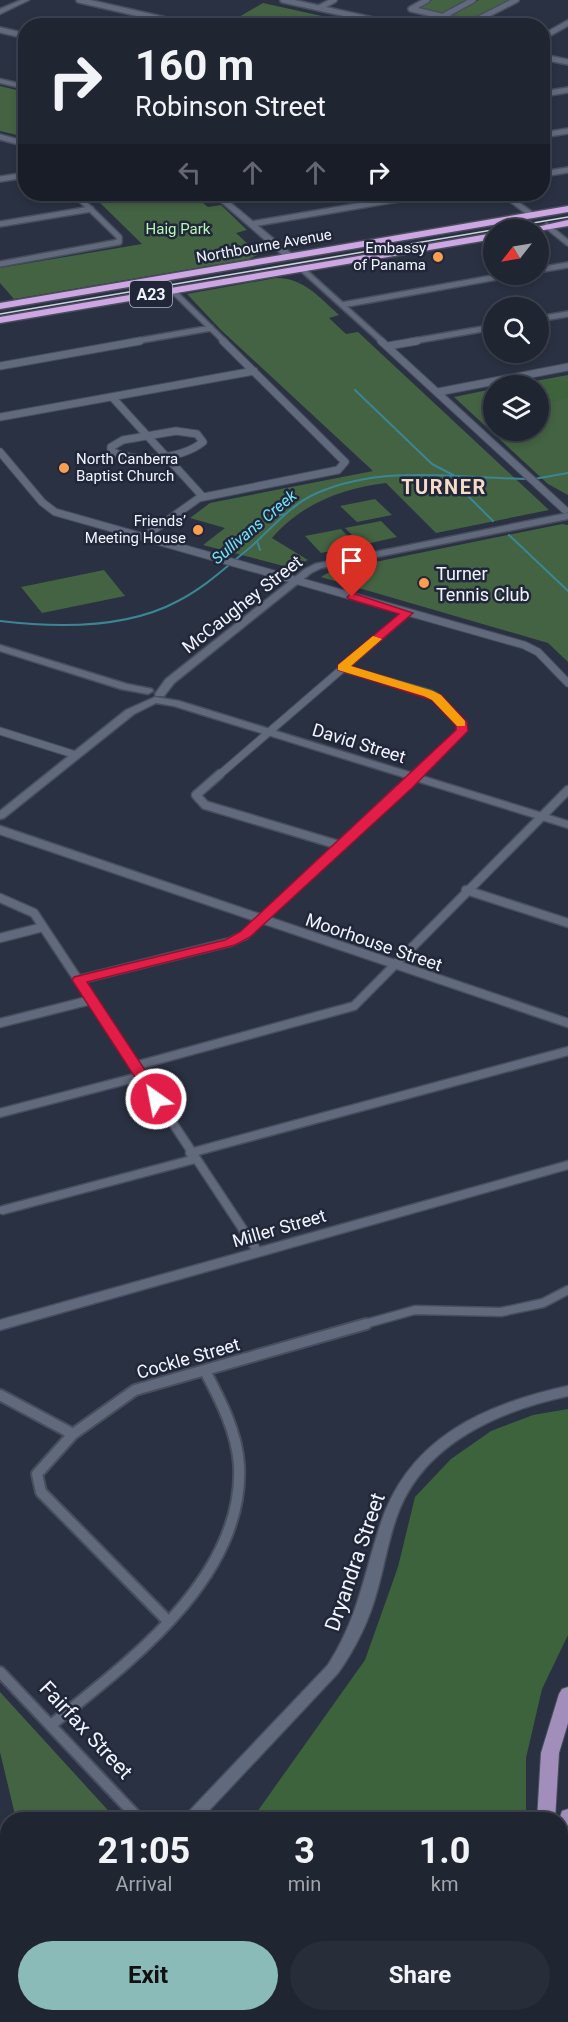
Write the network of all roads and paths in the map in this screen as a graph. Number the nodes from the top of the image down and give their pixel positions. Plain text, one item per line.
1 (26, 0) edge
2 (79, 0) edge
3 (283, 0) edge
4 (334, 0) edge
5 (428, 0) edge
6 (473, 0) edge
7 (516, 0) edge
8 (319, 8) junction
9 (0, 12) edge
10 (441, 17) junction
11 (157, 18) edge
12 (364, 18) edge
13 (448, 18) edge
14 (482, 18) edge
15 (568, 23) edge
16 (0, 30) edge
17 (18, 34) edge
18 (550, 34) edge
19 (550, 58) edge
20 (568, 62) edge
21 (0, 81) edge
22 (18, 85) edge
23 (568, 90) edge
24 (550, 92) edge
25 (568, 129) edge
26 (550, 132) edge
27 (1, 138) edge
28 (18, 142) edge
29 (568, 170) edge
30 (550, 173) edge
31 (18, 176) edge
32 (0, 179) edge
33 (82, 201) edge
34 (224, 201) edge
35 (228, 201) edge
36 (386, 201) edge
37 (513, 201) edge
38 (91, 209) junction
39 (568, 209) edge
40 (532, 215) junction
41 (537, 219) edge
42 (251, 223) junction
43 (568, 223) edge
44 (0, 224) edge
45 (549, 226) edge
46 (549, 228) edge
47 (483, 238) edge
48 (568, 243) edge
49 (278, 246) junction
50 (290, 256) junction
51 (255, 262) junction
52 (0, 264) edge
53 (568, 265) edge
54 (302, 268) junction
55 (549, 268) edge
56 (483, 280) edge
57 (173, 291) junction
58 (342, 305) junction
59 (0, 306) edge
60 (568, 314) edge
61 (549, 317) edge
62 (0, 320) edge
63 (211, 328) junction
64 (483, 329) edge
65 (388, 346) junction
66 (0, 366) edge
67 (568, 367) edge
68 (254, 371) junction
69 (438, 392) junction
70 (112, 397) junction
71 (0, 417) edge
72 (148, 436) junction
73 (0, 452) edge
74 (165, 454) junction
75 (9, 462) junction
76 (0, 463) edge
77 (344, 465) joint
78 (203, 496) junction
79 (567, 512) edge
80 (144, 537) junction
81 (297, 581) junction
82 (407, 613) junction
83 (0, 648) edge
84 (342, 668) junction
85 (568, 682) edge
86 (151, 696) junction
87 (0, 731) edge
88 (267, 732) junction
89 (76, 755) junction
90 (416, 778) junction
91 (568, 790) edge
92 (0, 816) edge
93 (540, 816) junction
94 (568, 825) edge
95 (0, 830) edge
96 (342, 846) junction
97 (466, 890) junction
98 (0, 898) edge
99 (262, 919) junction
100 (568, 923) edge
101 (43, 927) junction
102 (0, 938) edge
103 (394, 964) junction
104 (78, 980) junction
105 (92, 1000) junction
106 (0, 1023) edge
107 (568, 1023) edge
108 (568, 1052) edge
109 (135, 1066) junction
110 (141, 1076) junction
111 (0, 1113) edge
112 (193, 1156) junction
113 (568, 1165) edge
114 (3, 1210) dead end
115 (258, 1252) junction
116 (568, 1290) edge
117 (0, 1325) edge
118 (205, 1371) junction
119 (568, 1391) edge
120 (0, 1395) edge
121 (73, 1434) junction
122 (168, 1621) junction
123 (0, 1671) edge
124 (568, 1694) edge
125 (51, 1725) junction
126 (133, 1812) edge
127 (197, 1812) edge
128 (546, 1812) edge
129 (568, 1816) edge
130 (568, 1832) edge

1 - 9 street
2 - 11 street
3 - 8 street
4 - 8 street
5 - 10 street
6 - 10 street
7 - 14 street
8 - 12 street
10 - 13 street
15 - 18 street
16 - 17 street
19 - 20 street
21 - 22 street
23 - 24 street
25 - 26 street
27 - 28 street
29 - 30 street
31 - 32 street
33 - 38 street
34 - 42 street
35 - 42 street
36 - 42 street
37 - 40 street
38 - 44 street
38 - 52 street
39 - 40 highway, Northbourne Avenue / A23
40 - 41 highway
40 - 50 highway, Northbourne Avenue / A23
42 - 49 street
43 - 45 highway
46 - 48 street
47 - 54 highway, Northbourne Avenue / A23
49 - 50 street
49 - 51 street
50 - 51 highway, Northbourne Avenue / A23
50 - 54 highway
51 - 59 highway, Northbourne Avenue / A23
53 - 55 street
54 - 57 highway, Northbourne Avenue / A23
54 - 58 street
56 - 58 street
57 - 62 highway, Northbourne Avenue / A23
57 - 63 street
58 - 65 street
60 - 61 street
63 - 66 street
63 - 68 street
64 - 65 street
65 - 69 street
67 - 69 street
68 - 70 street
68 - 77 street
69 - 79 street
70 - 71 street
70 - 72 street
72 - 74 street
72 - 74 street
72 - 74 street
73 - 75 street
74 - 78 street
75 - 76 street
75 - 80 street
77 - 78 street
78 - 80 street
79 - 81 street, McCaughey Street
80 - 81 street
81 - 82 street
81 - 86 street, McCaughey Street
82 - 84 street
82 - 85 street
83 - 86 street, David Street
84 - 88 street
84 - 90 street
86 - 88 street, David Street
86 - 89 street
87 - 89 street
88 - 90 street, David Street
88 - 96 street
89 - 92 street
90 - 93 street, David Street
90 - 96 street
91 - 93 street
93 - 94 street, David Street
93 - 97 street
95 - 99 street, Moorhouse Street
96 - 99 street
97 - 100 street
97 - 103 street
98 - 101 street
99 - 103 street, Moorhouse Street
99 - 104 street
101 - 102 street
101 - 104 street
103 - 107 street, Moorhouse Street
103 - 109 street
104 - 105 street
105 - 106 street
105 - 109 street
108 - 112 street
109 - 110 street
110 - 111 street
110 - 112 street
112 - 114 street
112 - 115 street
113 - 115 street, Miller Street
115 - 117 street, Miller Street
116 - 118 street, Cockle Street
118 - 121 street, Cockle Street
118 - 122 street
119 - 127 street, Dryandra Street
120 - 121 street
121 - 122 street, Cockle Street
122 - 125 street
123 - 125 street, Fairfax Street
124 - 128 main road
125 - 126 street, Fairfax Street
129 - 130 main road

